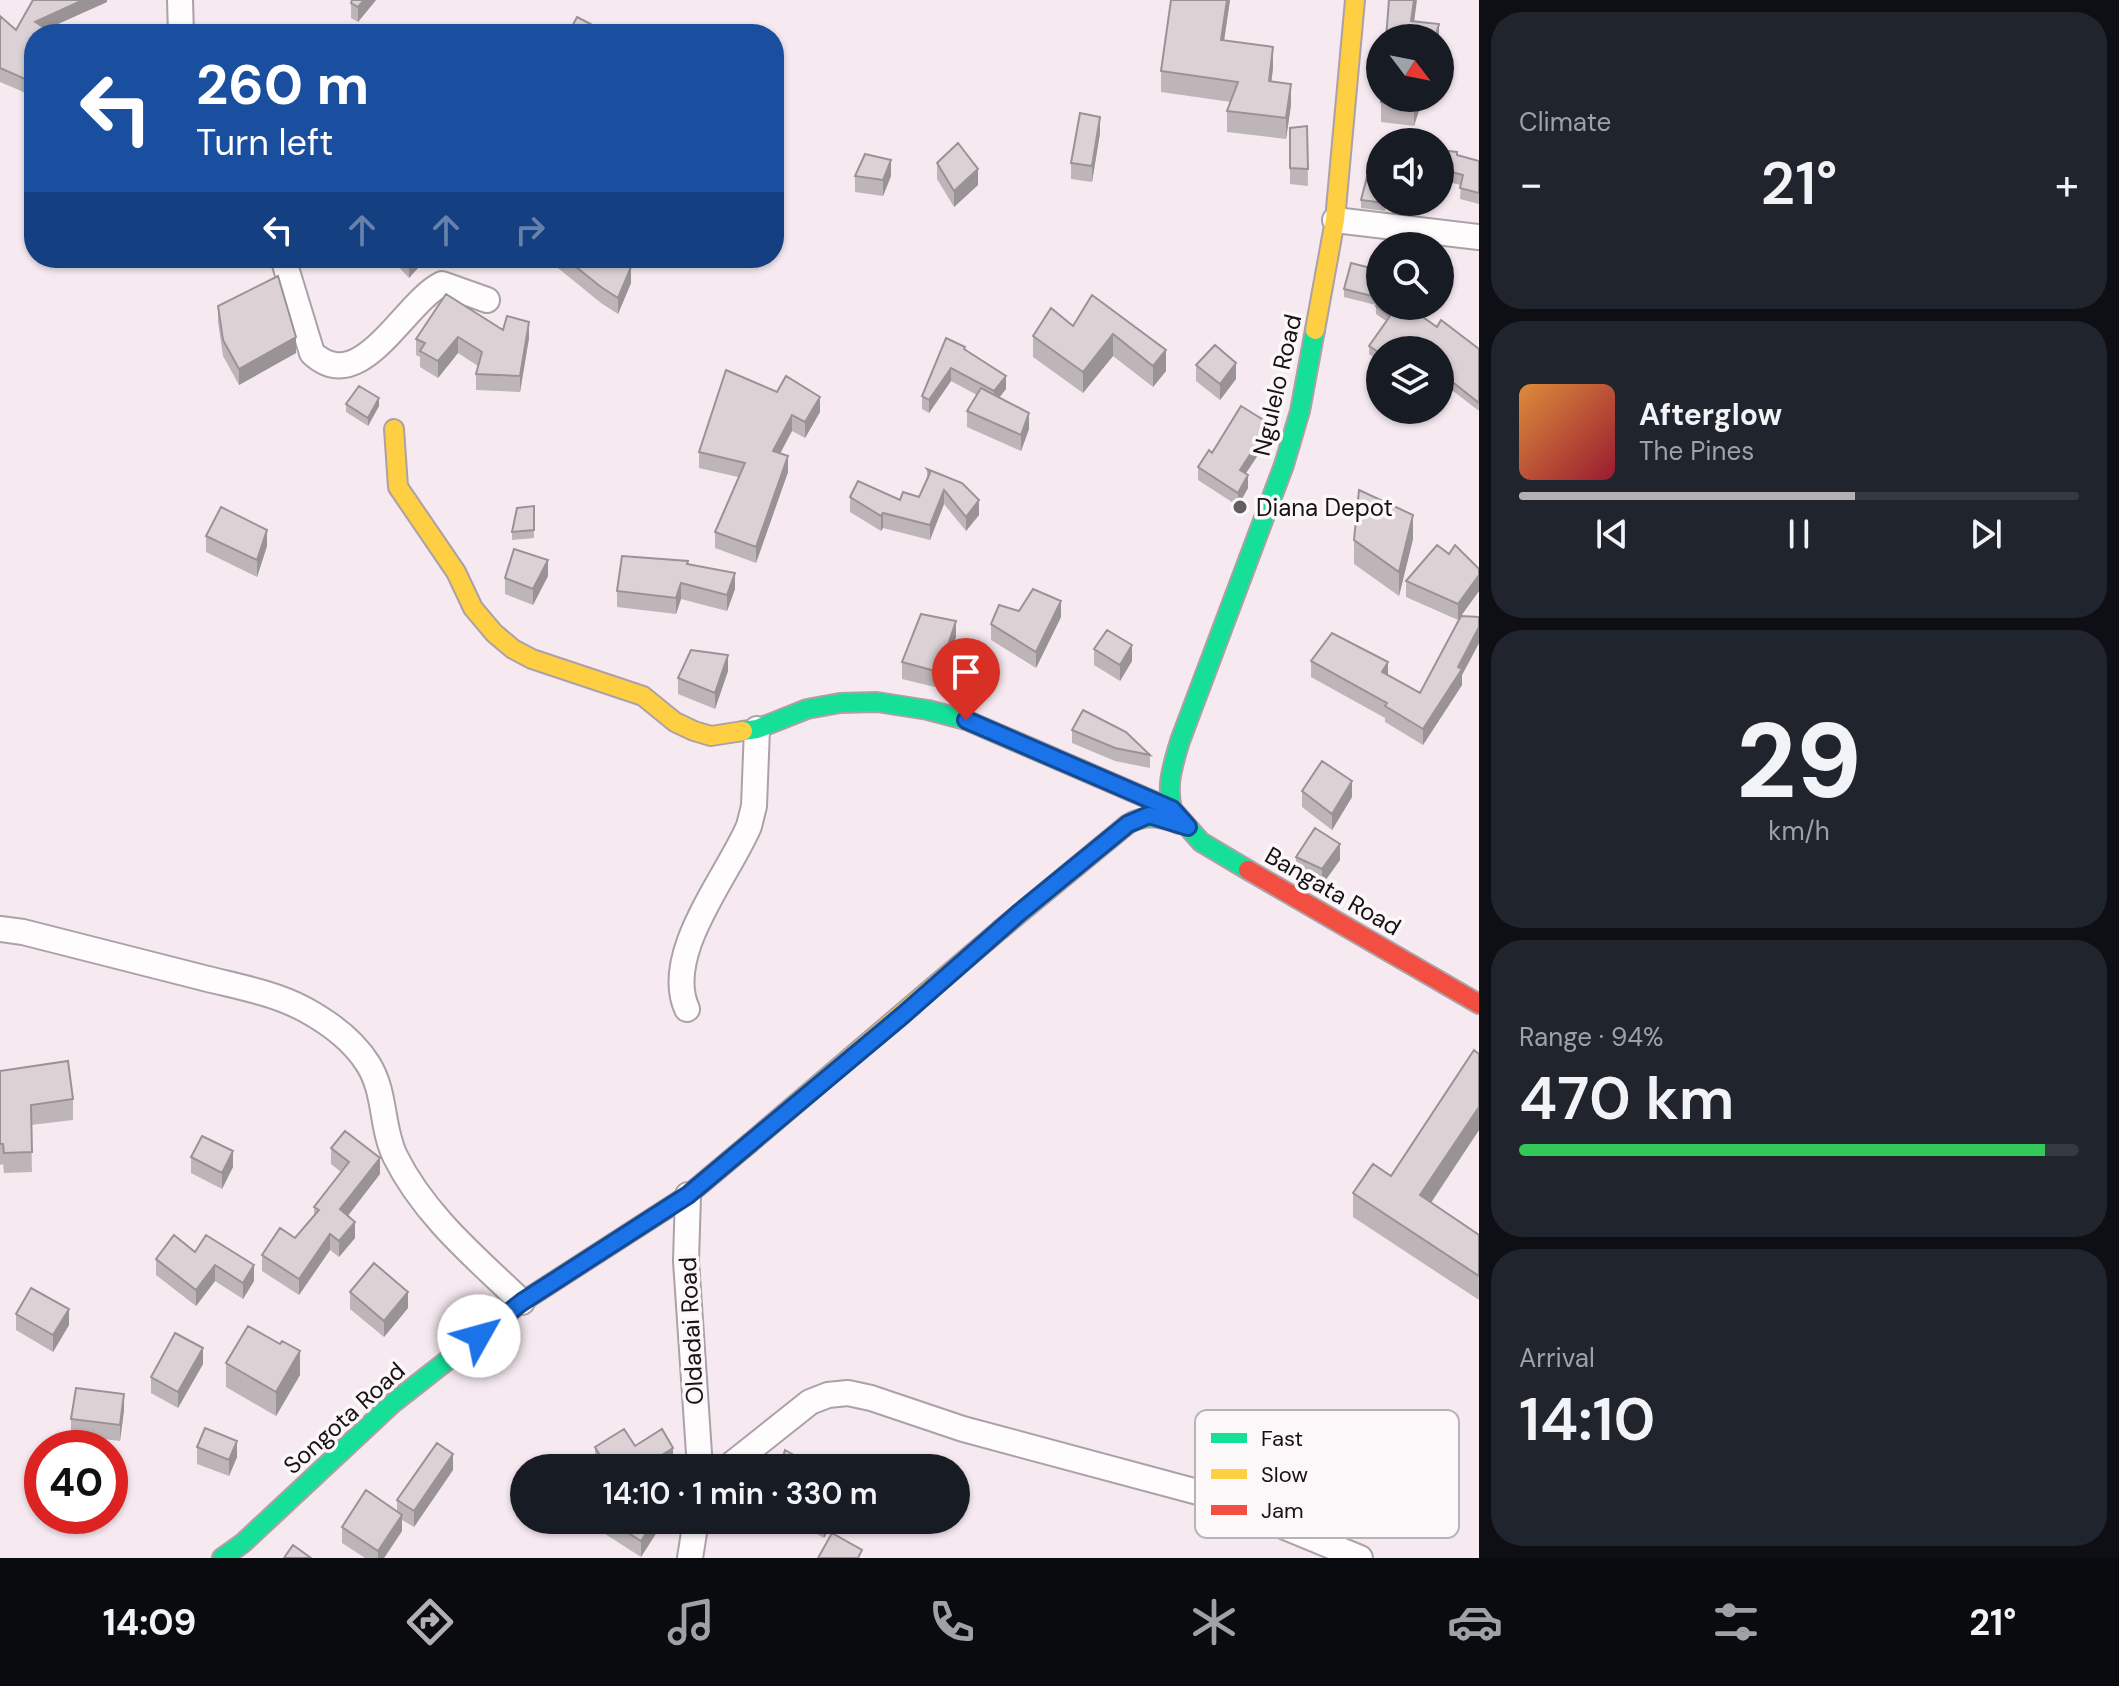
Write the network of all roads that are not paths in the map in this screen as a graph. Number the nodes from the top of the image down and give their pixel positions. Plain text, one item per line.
1 (180, 0) edge
2 (1355, 0) edge
3 (181, 24) edge
4 (1335, 220) junction
5 (1479, 237) edge
6 (286, 268) edge
7 (487, 300) dead end
8 (394, 429) dead end
9 (757, 729) junction
10 (1172, 809) junction
11 (1188, 827) junction
12 (0, 929) edge
13 (1479, 1004) edge
14 (687, 1009) dead end
15 (688, 1195) junction
16 (522, 1302) junction
17 (699, 1454) edge
18 (745, 1454) edge
19 (1195, 1491) edge
20 (694, 1534) edge
21 (1312, 1538) edge
22 (222, 1558) edge
23 (690, 1558) edge
24 (1360, 1558) edge

1 - 3 street
2 - 4 street, Ngulelo Road
4 - 5 street
4 - 10 street, Ngulelo Road
6 - 7 street
8 - 9 street
9 - 10 street
9 - 14 street
10 - 11 street, Bangata Road
11 - 13 street, Bangata Road
11 - 15 street, Songota Road
12 - 16 street
15 - 16 street, Songota Road
15 - 17 street, Oldadai Road
16 - 22 street, Songota Road
18 - 19 street
20 - 23 street
21 - 24 street

